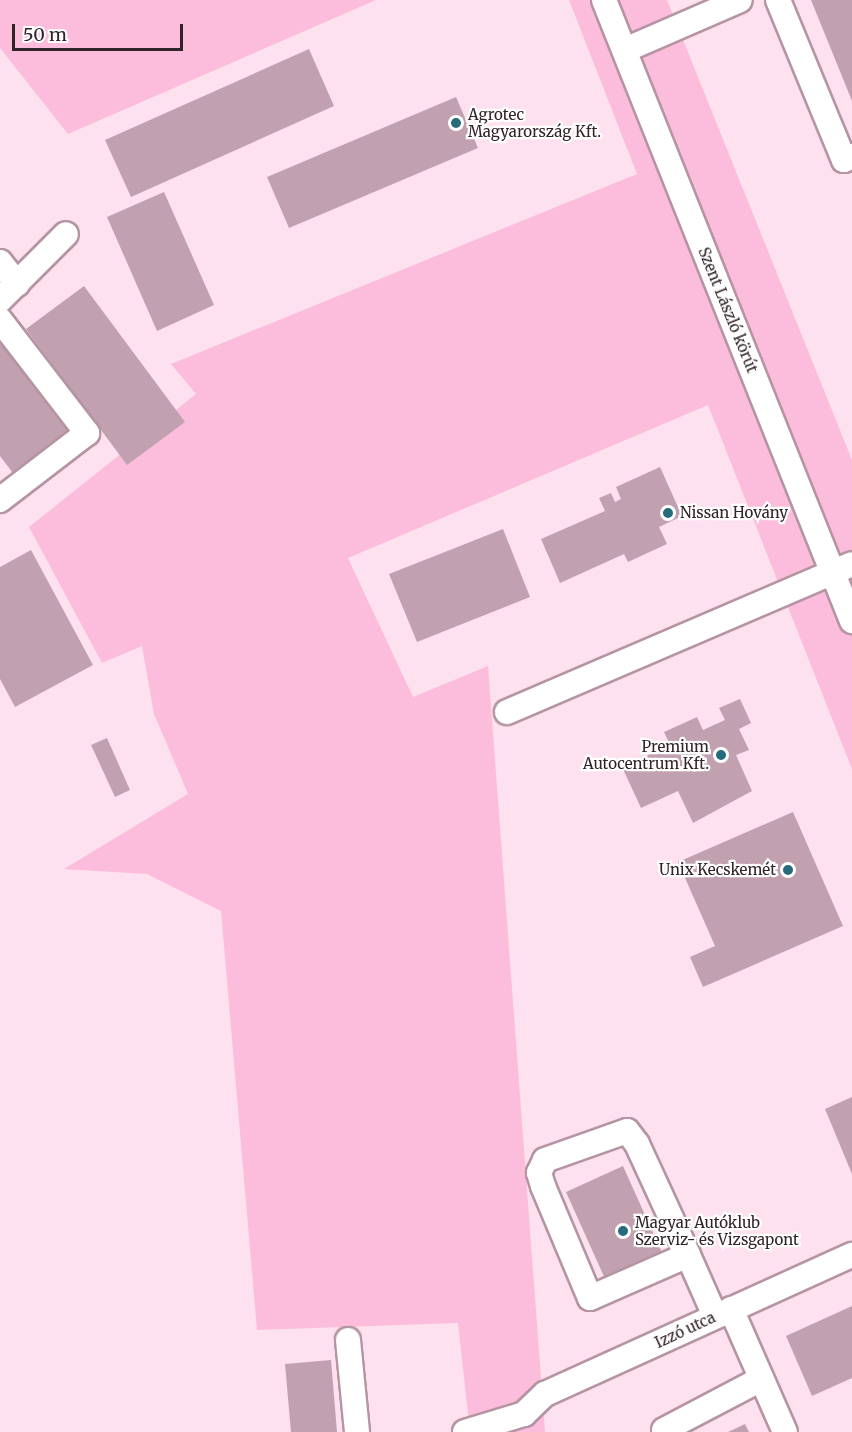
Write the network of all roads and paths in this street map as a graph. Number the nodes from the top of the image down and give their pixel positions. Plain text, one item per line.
1 (604, 0) edge
2 (740, 0) edge
3 (778, 0) edge
4 (625, 50) junction
5 (852, 156) edge
6 (66, 234) dead end
7 (0, 262) edge
8 (8, 292) edge
9 (0, 320) edge
10 (0, 500) edge
11 (842, 568) edge
12 (852, 621) edge
13 (507, 712) dead end
14 (688, 1255) junction
15 (852, 1255) edge
16 (723, 1313) junction
17 (348, 1340) dead end
18 (762, 1379) junction
19 (521, 1423) edge
20 (664, 1431) edge
21 (357, 1432) edge
22 (465, 1432) edge
23 (785, 1432) edge

1 - 4 street, Szent László körút
2 - 4 street
3 - 5 street
4 - 11 street, Szent László körút
6 - 8 street
7 - 8 street
9 - 10 street
11 - 12 street, Szent László körút
11 - 13 street
14 - 14 street
14 - 16 street
15 - 16 street, Izzó utca
16 - 18 street
16 - 19 street, Izzó utca
17 - 21 street
18 - 20 street
18 - 23 street
19 - 22 street

